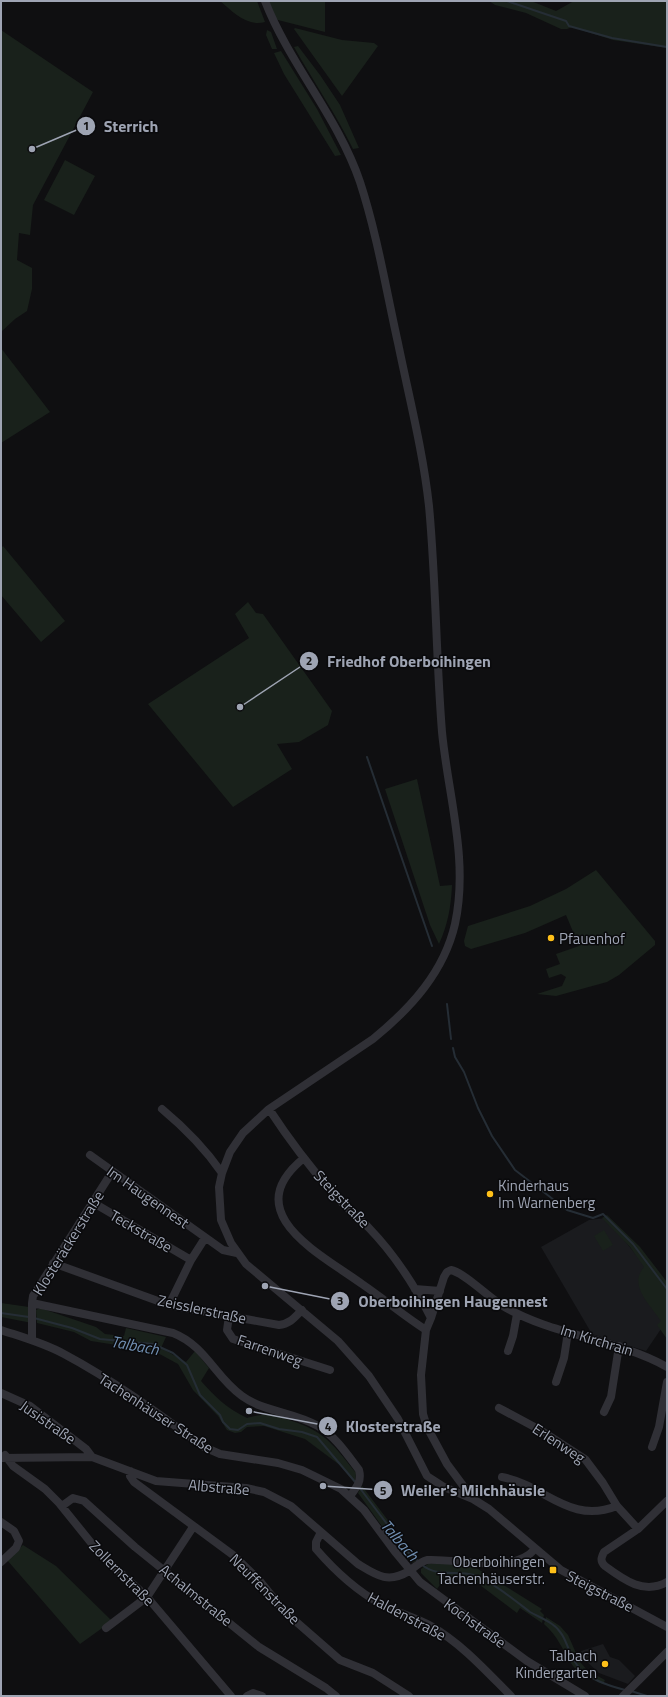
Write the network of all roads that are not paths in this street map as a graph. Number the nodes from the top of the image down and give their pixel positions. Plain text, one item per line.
1 (265, 1) edge
2 (162, 1109) dead end
3 (269, 1109) junction
4 (90, 1156) dead end
5 (304, 1158) junction
6 (112, 1172) junction
7 (222, 1173) junction
8 (92, 1202) junction
9 (206, 1238) junction
10 (238, 1253) junction
11 (191, 1260) junction
12 (53, 1263) junction
13 (415, 1288) junction
14 (440, 1291) junction
15 (169, 1305) junction
16 (32, 1307) junction
17 (302, 1310) junction
18 (517, 1314) junction
19 (229, 1316) junction
20 (431, 1318) junction
21 (1, 1330) edge
22 (426, 1330) junction
23 (568, 1332) junction
24 (32, 1335) junction
25 (619, 1346) junction
26 (508, 1351) dead end
27 (667, 1367) edge
28 (330, 1370) dead end
29 (556, 1382) dead end
30 (667, 1382) edge
31 (1, 1392) edge
32 (499, 1408) dead end
33 (604, 1412) dead end
34 (652, 1447) dead end
35 (3, 1456) edge
36 (92, 1456) junction
37 (130, 1471) junction
38 (502, 1477) dead end
39 (351, 1493) junction
40 (473, 1499) junction
41 (667, 1501) edge
42 (62, 1506) junction
43 (617, 1506) junction
44 (1, 1522) edge
45 (193, 1527) junction
46 (638, 1529) junction
47 (321, 1532) junction
48 (535, 1549) junction
49 (1, 1562) edge
50 (413, 1568) junction
51 (165, 1570) junction
52 (667, 1582) edge
53 (147, 1597) junction
54 (667, 1627) edge
55 (106, 1628) dead end
56 (667, 1652) edge
57 (625, 1693) edge
58 (231, 1696) edge
59 (247, 1696) edge
60 (262, 1696) edge
61 (336, 1696) edge
62 (409, 1696) edge
63 (511, 1696) edge
64 (585, 1696) edge

1 - 3 street
2 - 7 street
3 - 5 street, Steigstraße
3 - 7 street
4 - 6 street, Im Haugennest
5 - 13 street, Steigstraße
5 - 22 street
6 - 8 street, Klosteräckerstraße
6 - 9 street, Im Haugennest
7 - 10 street
8 - 11 street, Teckstraße
8 - 12 street, Klosteräckerstraße
9 - 10 street, Im Haugennest
9 - 11 street, Im Haugennest
10 - 17 street
11 - 15 street, Im Haugennest
12 - 15 street, Zeisslerstraße
12 - 16 street, Klosteräckerstraße
13 - 14 street
13 - 20 street, Steigstraße
14 - 18 street, Im Kirchrain
14 - 20 street, Im Kirchrain
15 - 19 street, Zeisslerstraße
16 - 24 street, Klosteräckerstraße
16 - 39 street
17 - 19 street, Zeisslerstraße
17 - 40 street
18 - 23 street, Im Kirchrain
18 - 26 street
19 - 28 street, Farrenweg
20 - 22 street, Steigstraße
21 - 24 street, Tachenhäuser Straße
22 - 40 street, Steigstraße
23 - 25 street, Im Kirchrain
23 - 29 street
24 - 39 street, Tachenhäuser Straße
25 - 27 street, Im Kirchrain
25 - 33 street
30 - 34 street
31 - 36 street, Jusistraße
32 - 43 street, Erlenweg
35 - 36 street, Albstraße
35 - 42 street, Zollernstraße
36 - 37 street, Albstraße
37 - 45 street, Neuffenstraße
37 - 47 street, Albstraße
38 - 43 street
39 - 50 street, Tachenhäuser Straße
40 - 48 street, Steigstraße
41 - 46 street
42 - 51 street, Achalmstraße
42 - 53 street, Zollernstraße
43 - 46 street, Erlenweg
44 - 49 street
45 - 51 street
45 - 62 street, Neuffenstraße
46 - 52 street
47 - 50 street, Albstraße
47 - 63 street, Haldenstraße
48 - 50 street
48 - 54 street, Steigstraße
50 - 64 street, Kochstraße
51 - 53 street
51 - 61 street, Achalmstraße
53 - 55 street
53 - 58 street, Zollernstraße
56 - 57 street
59 - 60 street

